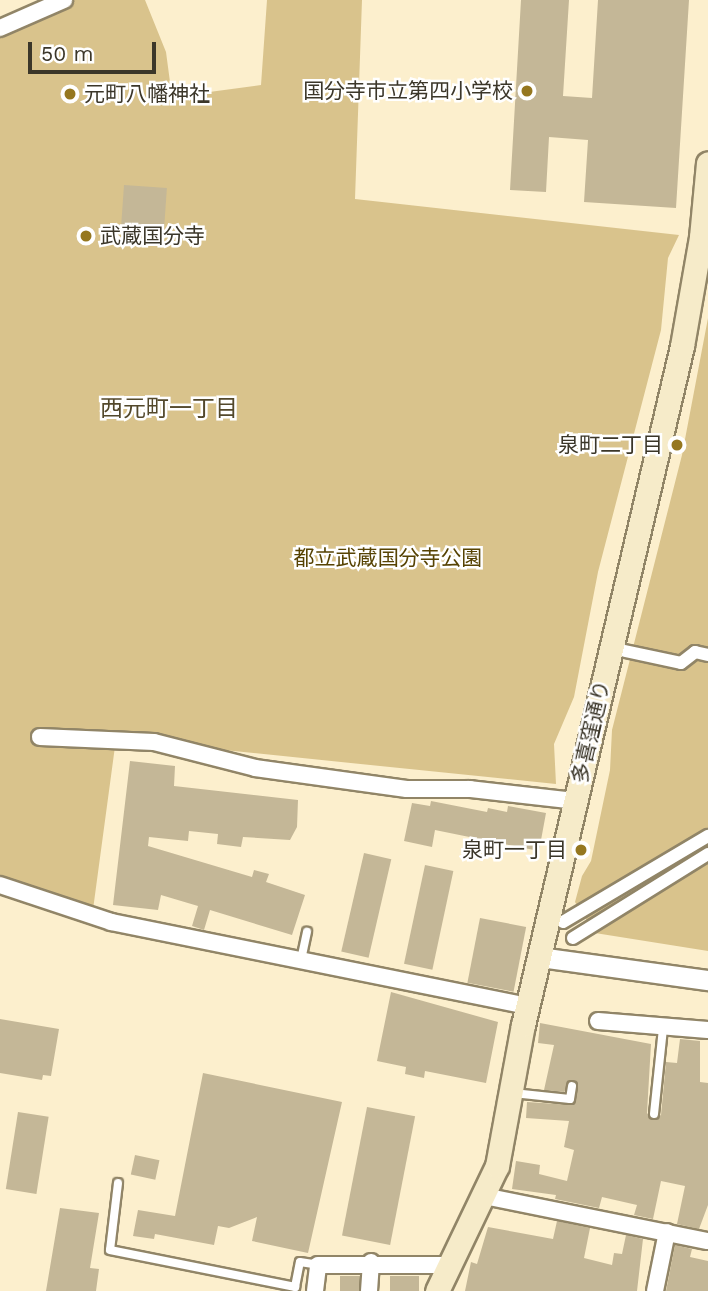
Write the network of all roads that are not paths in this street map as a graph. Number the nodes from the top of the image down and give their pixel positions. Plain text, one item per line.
1 (64, 0) edge
2 (0, 28) edge
3 (708, 163) edge
4 (625, 651) dead end
5 (708, 656) edge
6 (40, 737) dead end
7 (575, 801) junction
8 (708, 836) edge
9 (708, 854) edge
10 (0, 885) edge
11 (563, 922) dead end
12 (307, 932) dead end
13 (573, 937) dead end
14 (539, 957) junction
15 (300, 962) junction
16 (708, 980) edge
17 (527, 1006) junction
18 (598, 1021) dead end
19 (663, 1028) junction
20 (708, 1030) edge
21 (572, 1086) dead end
22 (511, 1093) junction
23 (654, 1114) dead end
24 (118, 1183) dead end
25 (484, 1196) junction
26 (667, 1232) junction
27 (708, 1241) edge
28 (371, 1262) junction
29 (318, 1265) junction
30 (449, 1265) junction
31 (316, 1291) edge
32 (369, 1291) edge
33 (437, 1291) edge
34 (655, 1291) edge

1 - 2 street
3 - 7 main road, 多喜窪通り
4 - 5 street
6 - 7 street
7 - 14 main road, 多喜窪通り
8 - 11 street
9 - 13 street
10 - 15 street
12 - 15 lane
14 - 16 street
14 - 17 main road, 多喜窪通り
15 - 17 street
17 - 22 main road, 多喜窪通り
18 - 19 street
19 - 20 street
19 - 23 lane
21 - 22 lane
22 - 25 main road, 多喜窪通り
24 - 29 lane
25 - 26 street
25 - 30 main road, 多喜窪通り
26 - 27 street
26 - 34 street
28 - 29 street
28 - 30 street
28 - 32 street
29 - 31 street
30 - 33 main road, 多喜窪通り

